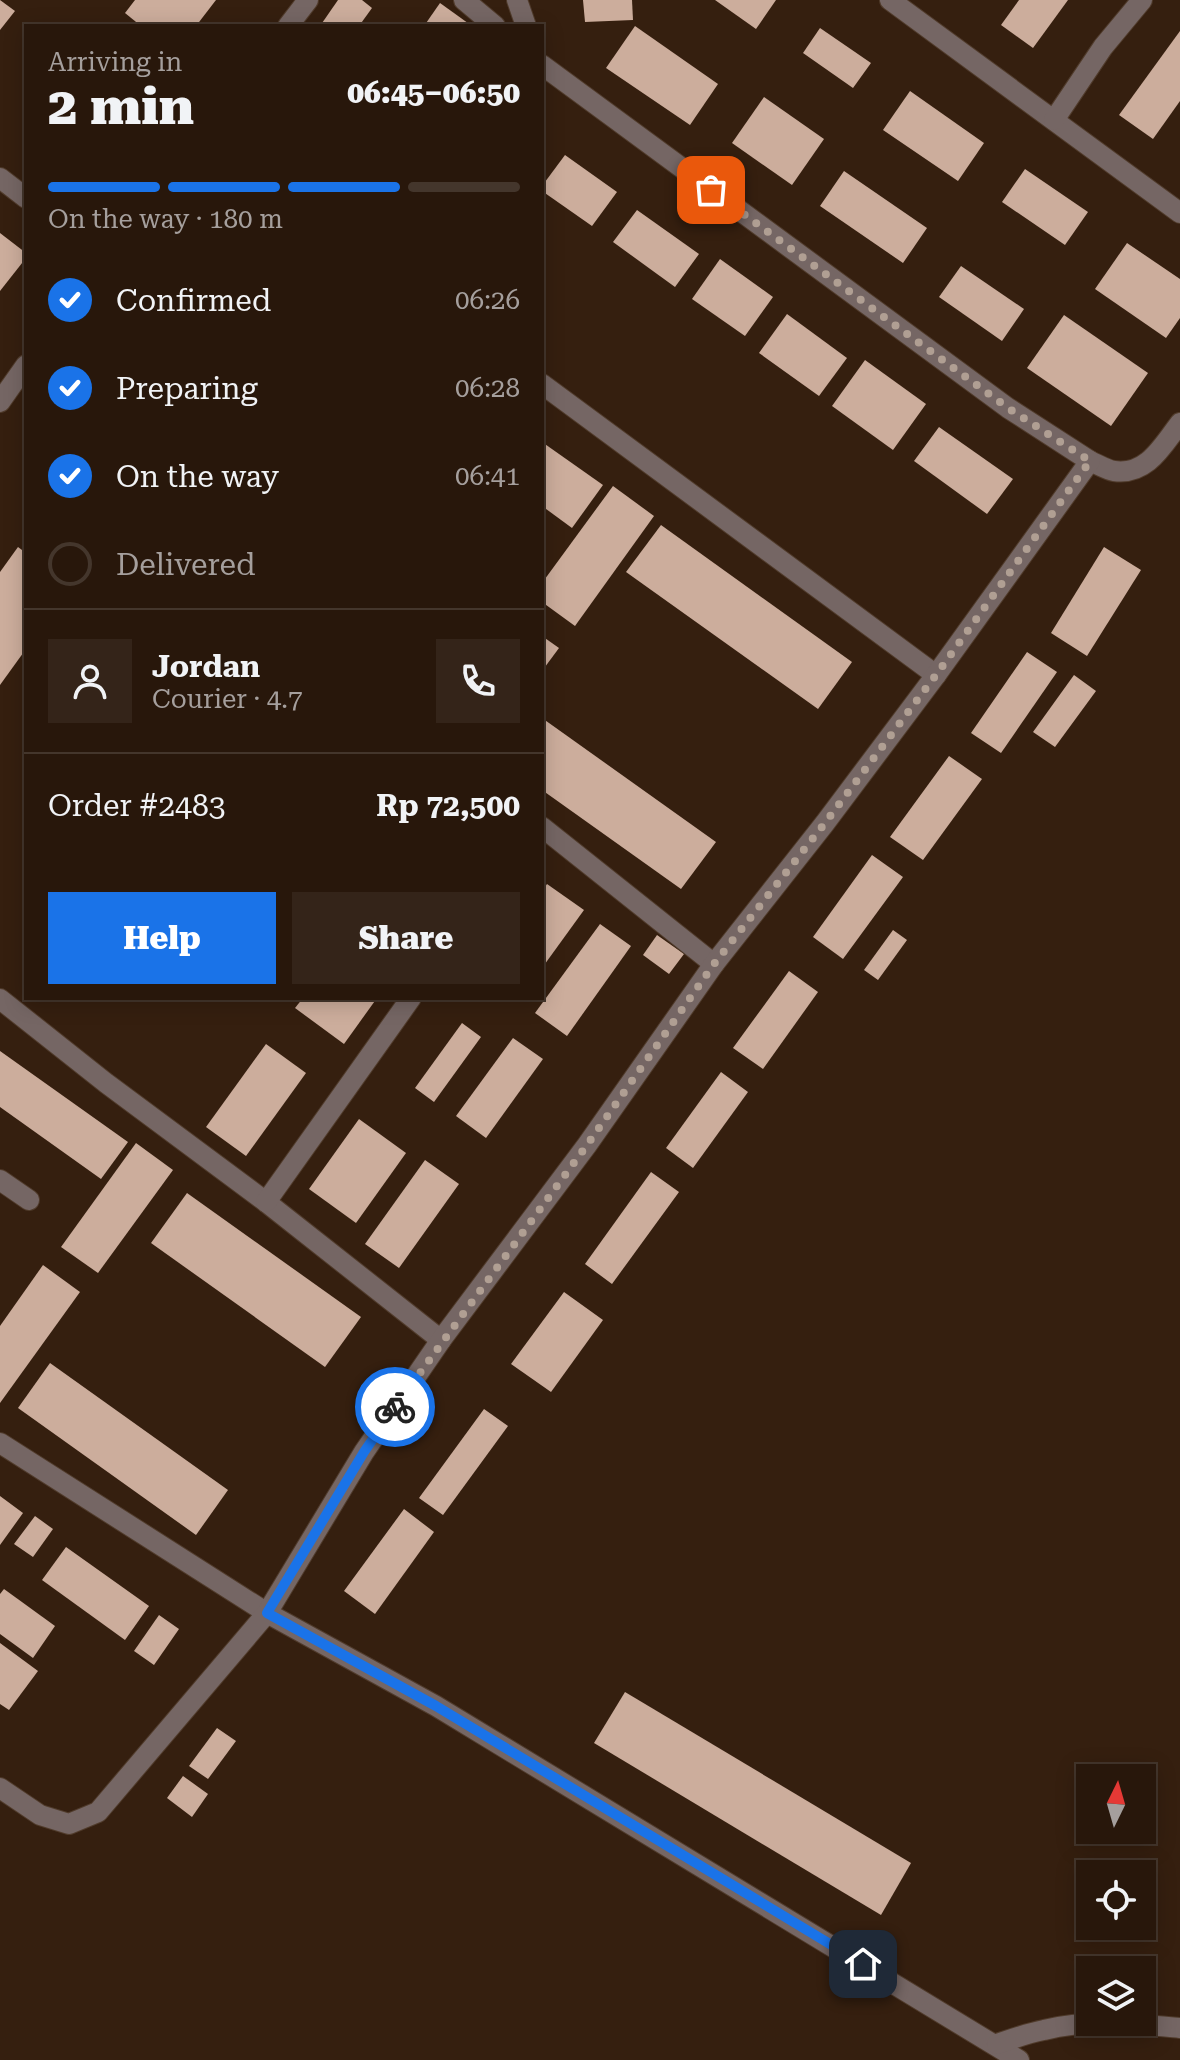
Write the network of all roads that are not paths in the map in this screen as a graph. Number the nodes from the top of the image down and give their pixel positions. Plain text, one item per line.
1 (308, 0) edge
2 (464, 0) edge
3 (517, 0) edge
4 (890, 0) edge
5 (1142, 0) edge
6 (290, 24) edge
7 (493, 24) edge
8 (525, 24) edge
9 (544, 66) edge
10 (1054, 120) junction
11 (0, 178) edge
12 (24, 196) edge
13 (1180, 213) edge
14 (24, 368) edge
15 (544, 385) edge
16 (0, 402) edge
17 (1177, 434) edge
18 (1090, 461) junction
19 (936, 675) junction
20 (544, 829) edge
21 (714, 964) junction
22 (0, 999) edge
23 (410, 1000) edge
24 (0, 1180) edge
25 (29, 1200) dead end
26 (266, 1202) junction
27 (441, 1340) junction
28 (0, 1443) edge
29 (267, 1613) junction
30 (0, 1788) edge
31 (1180, 2028) edge
32 (997, 2044) junction
33 (1019, 2060) edge

1 - 6 street
2 - 7 street
3 - 8 street
4 - 10 street
5 - 10 street
9 - 18 street
10 - 13 street
11 - 12 street
14 - 16 street
15 - 19 street
17 - 18 street
18 - 19 street
19 - 21 street
20 - 21 street
21 - 27 street
22 - 26 street
23 - 26 street
24 - 25 street
26 - 27 street
27 - 29 street
28 - 29 street
29 - 30 street
29 - 32 street
31 - 32 street
32 - 33 street

